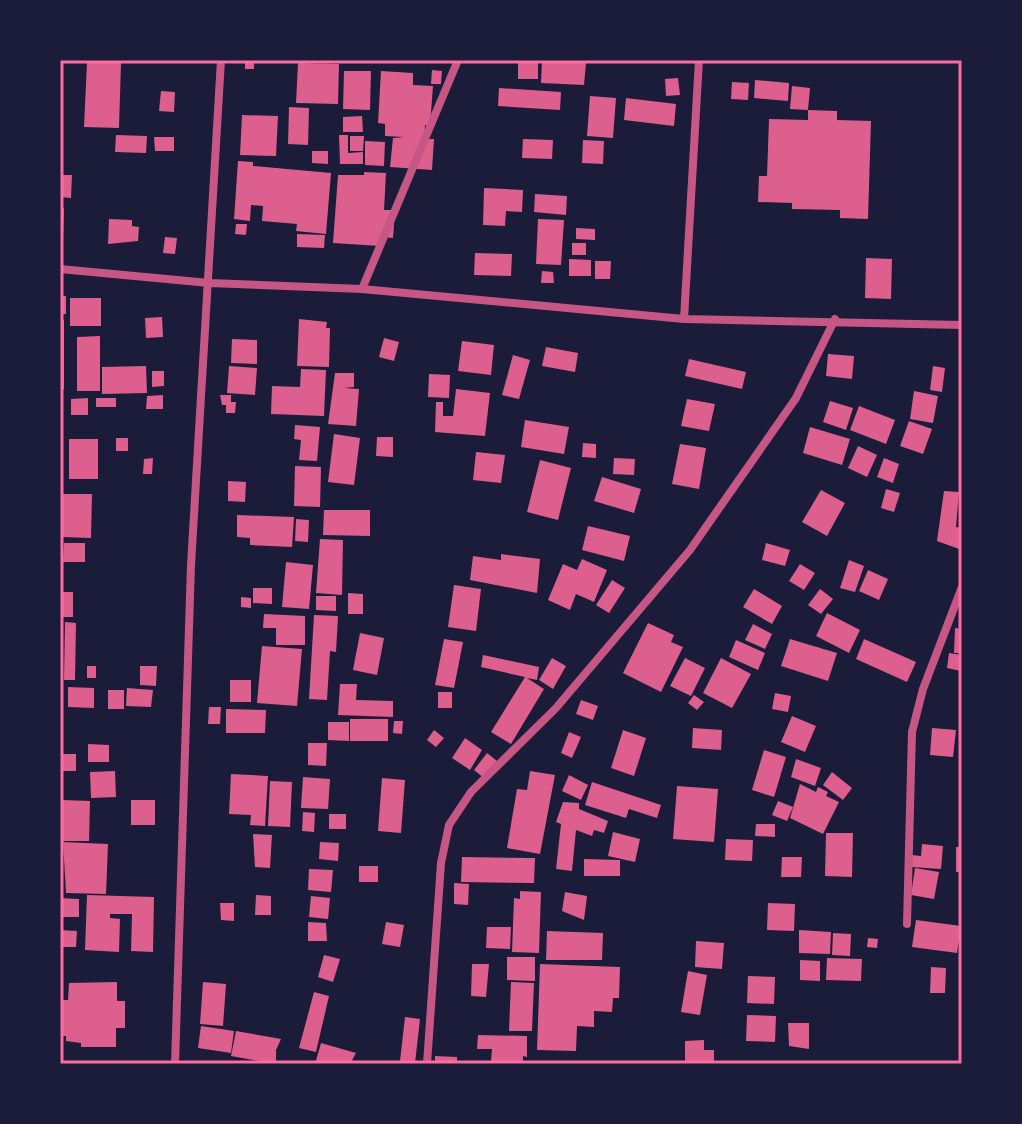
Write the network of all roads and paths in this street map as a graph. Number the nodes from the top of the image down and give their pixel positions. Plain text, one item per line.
1 (221, 60) edge
2 (458, 60) edge
3 (699, 60) edge
4 (60, 269) edge
5 (209, 283) junction
6 (362, 289) junction
7 (684, 319) junction
8 (835, 319) junction
9 (962, 325) edge
10 (962, 587) edge
11 (907, 924) dead end
12 (175, 1064) edge
13 (427, 1064) edge

1 - 5 street
2 - 6 street
3 - 7 street
4 - 5 street
5 - 6 street
5 - 12 street
6 - 7 street
7 - 8 street
8 - 9 street
8 - 13 street
10 - 11 street

